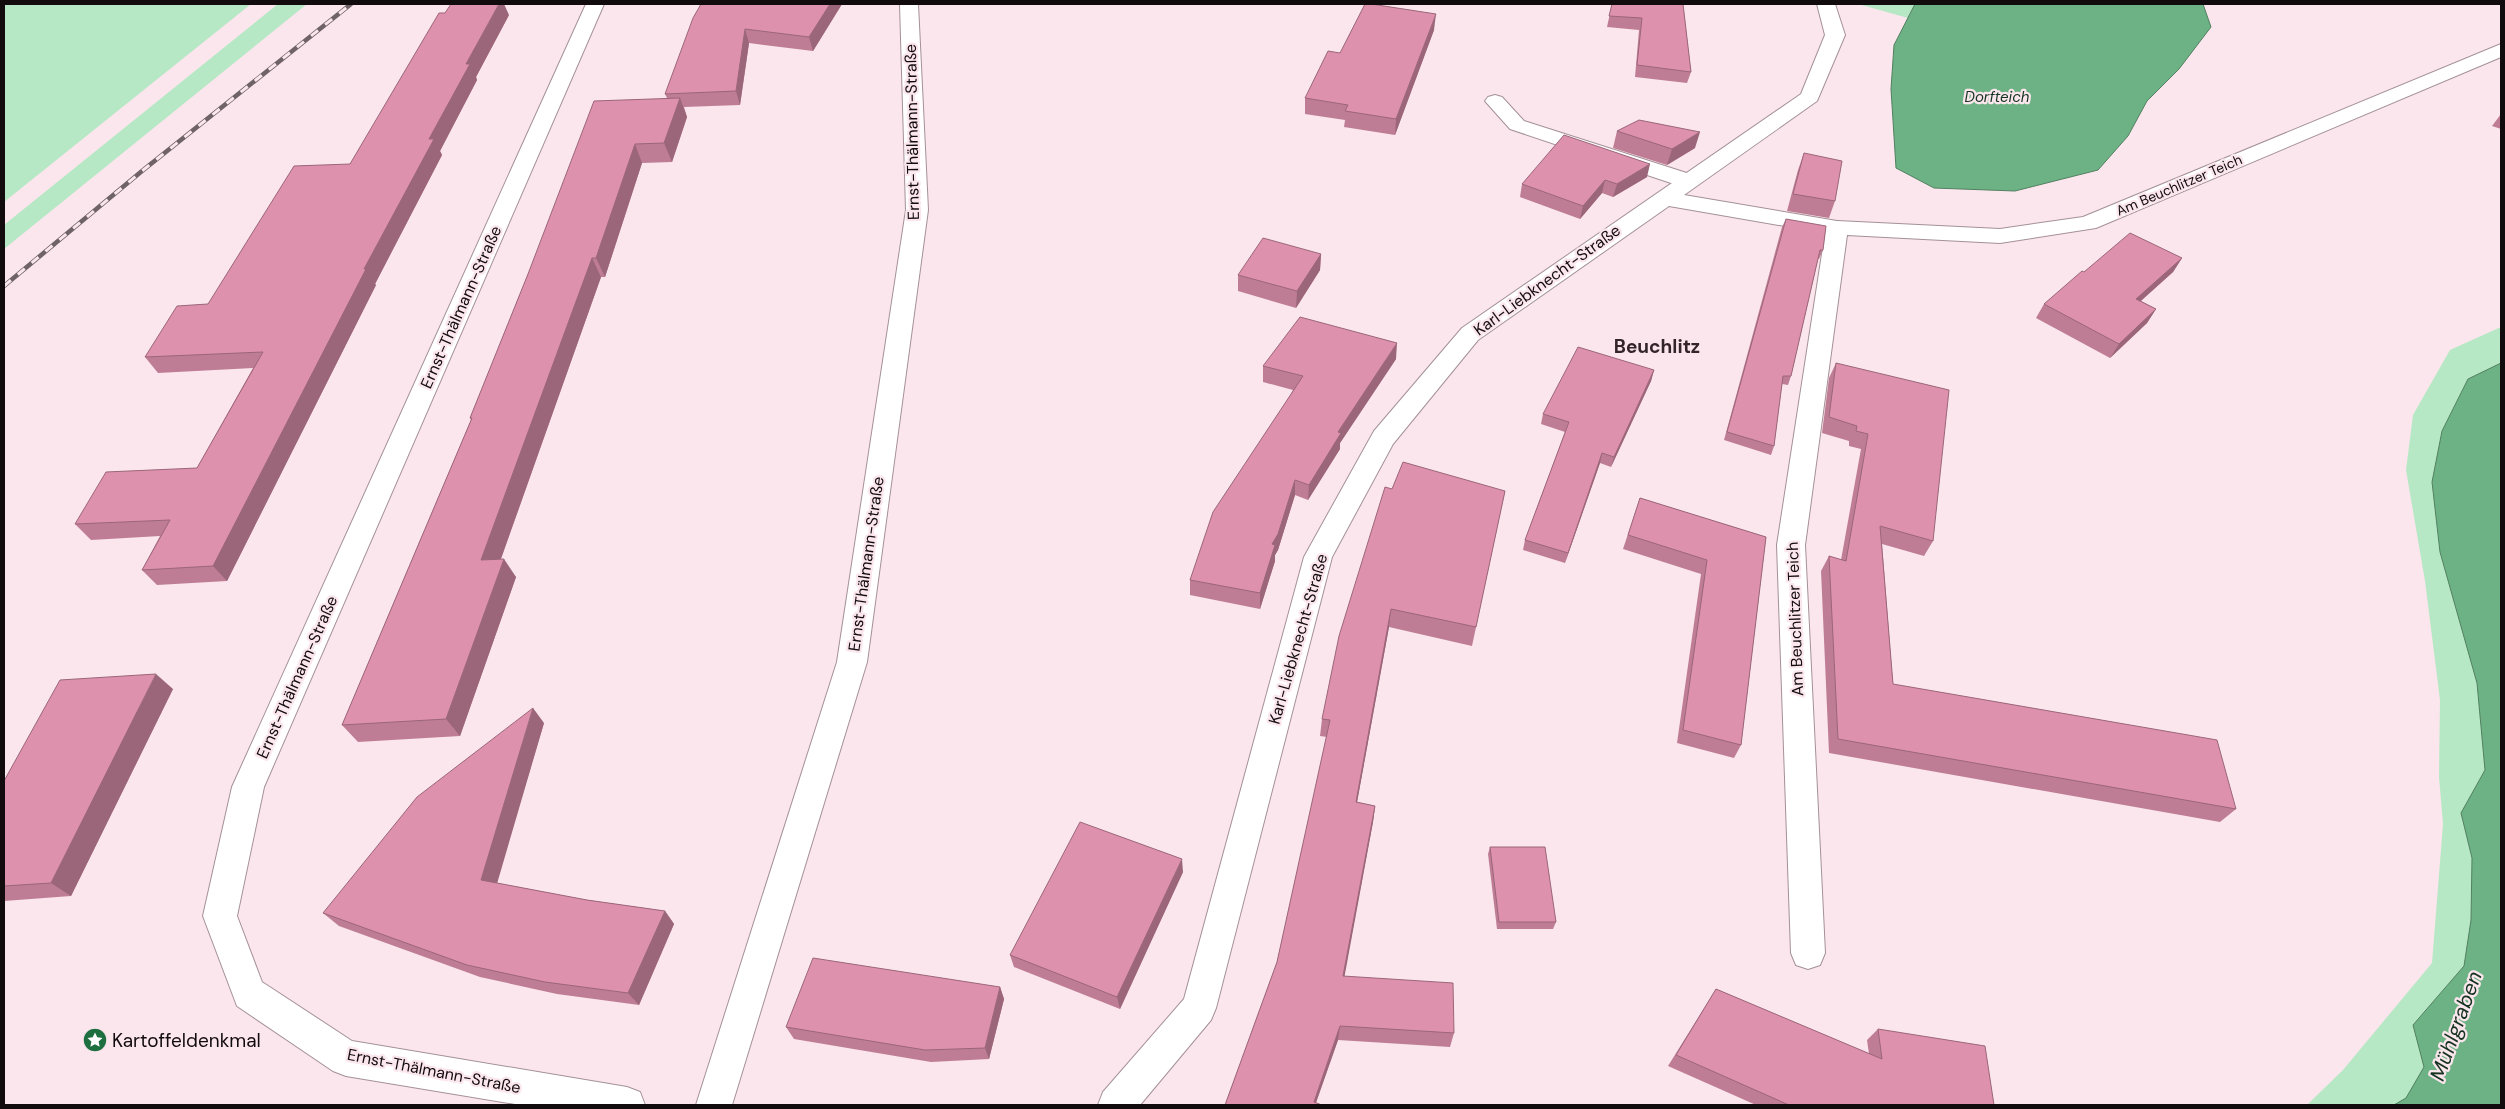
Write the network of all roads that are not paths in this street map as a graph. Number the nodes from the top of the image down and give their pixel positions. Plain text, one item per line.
1 (595, 4) edge
2 (909, 4) edge
3 (1826, 4) edge
4 (2501, 50) edge
5 (1495, 102) dead end
6 (1688, 181) junction
7 (1662, 198) junction
8 (1837, 228) junction
9 (1808, 953) dead end
10 (626, 1105) edge
11 (714, 1105) edge
12 (1116, 1105) edge

1 - 10 street, Ernst-Thälmann-Straße
2 - 11 street, Ernst-Thälmann-Straße
3 - 6 street, Karl-Liebknecht-Straße
4 - 8 street, Am Beuchlitzer Teich
5 - 6 street
6 - 7 street, Karl-Liebknecht-Straße
7 - 8 street, Am Beuchlitzer Teich
7 - 12 street, Karl-Liebknecht-Straße
8 - 9 street, Am Beuchlitzer Teich

